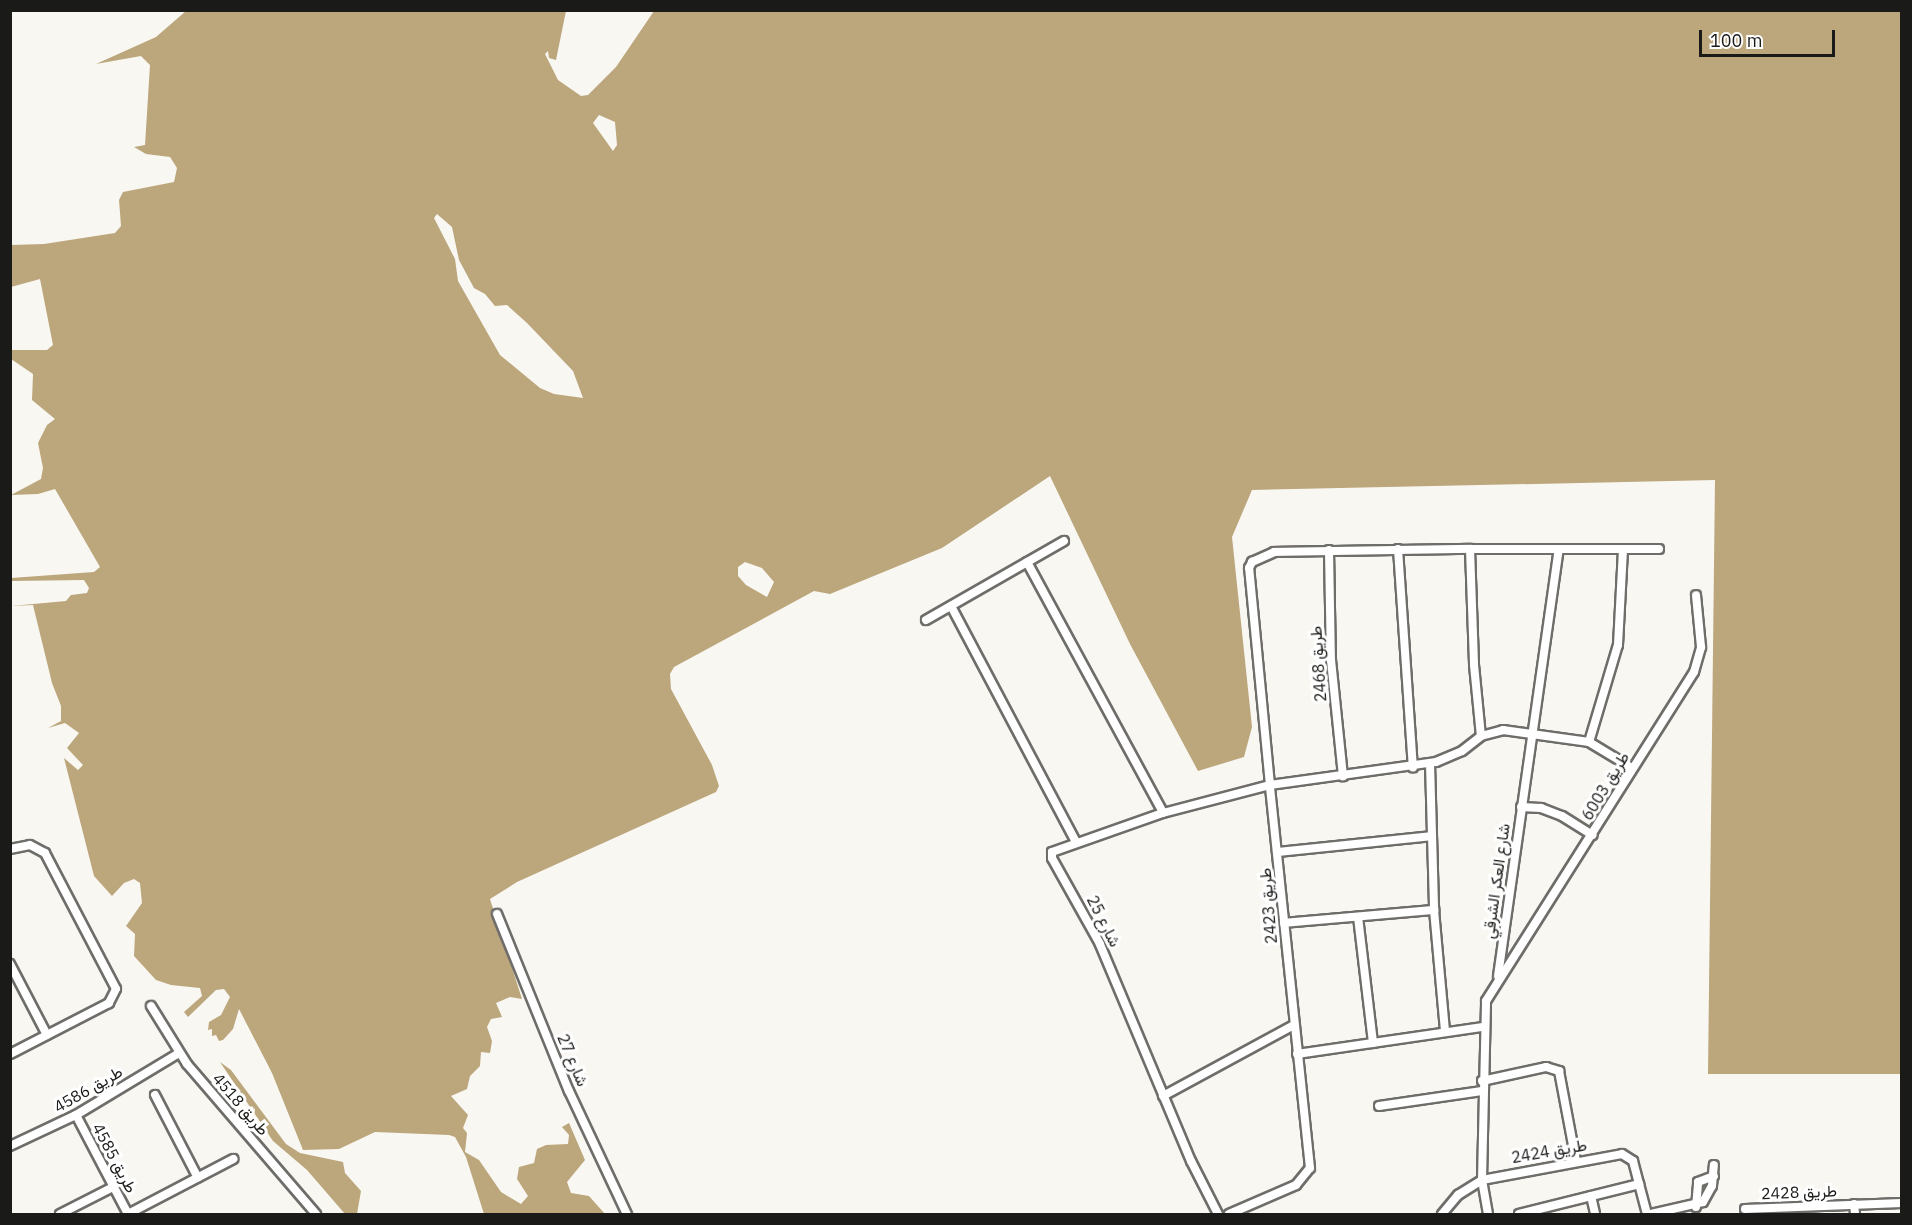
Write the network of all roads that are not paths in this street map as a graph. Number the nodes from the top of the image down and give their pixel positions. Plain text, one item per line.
1 (1064, 541) dead end
2 (1398, 549) junction
3 (1470, 549) junction
4 (1623, 549) junction
5 (1659, 549) dead end
6 (1329, 550) junction
7 (1558, 550) junction
8 (1027, 562) junction
9 (1696, 595) dead end
10 (951, 606) junction
11 (926, 620) dead end
12 (1532, 732) junction
13 (1481, 736) junction
14 (1589, 742) junction
15 (1430, 763) junction
16 (1413, 767) junction
17 (1632, 768) junction
18 (1342, 776) junction
19 (1270, 784) junction
20 (1521, 807) junction
21 (1163, 813) junction
22 (1593, 835) junction
23 (1431, 836) junction
24 (1076, 842) junction
25 (10, 849) edge
26 (1278, 852) junction
27 (1434, 910) junction
28 (496, 914) dead end
29 (1358, 917) junction
30 (1284, 923) junction
31 (10, 963) edge
32 (1498, 980) junction
33 (151, 1006) dead end
34 (1294, 1025) junction
35 (1483, 1027) junction
36 (1444, 1032) junction
37 (47, 1035) junction
38 (1373, 1043) junction
39 (179, 1053) junction
40 (10, 1054) edge
41 (1298, 1054) junction
42 (1482, 1081) junction
43 (1482, 1091) junction
44 (155, 1095) dead end
45 (1163, 1096) junction
46 (1379, 1106) dead end
47 (76, 1115) junction
48 (12, 1143) edge
49 (233, 1159) dead end
50 (1576, 1161) junction
51 (1714, 1165) dead end
52 (1714, 1176) junction
53 (198, 1178) junction
54 (1482, 1180) junction
55 (1639, 1184) junction
56 (113, 1187) junction
57 (1591, 1196) junction
58 (1902, 1203) edge
59 (1854, 1204) junction
60 (1696, 1207) junction
61 (1745, 1209) dead end
62 (128, 1214) edge
63 (1525, 1214) edge
64 (60, 1215) edge
65 (316, 1215) edge
66 (627, 1215) edge
67 (1218, 1215) edge
68 (1229, 1215) edge
69 (1442, 1215) edge
70 (1488, 1215) edge
71 (1595, 1215) edge
72 (1649, 1215) edge
73 (1855, 1215) edge

1 - 8 street
2 - 3 street
2 - 6 street
2 - 16 street
3 - 7 street
3 - 13 street
4 - 5 street
4 - 7 street
4 - 14 street
6 - 18 street, طريق 2468
6 - 19 street, طريق 2423
7 - 12 street, شارع العكر الشرقي
8 - 10 street
8 - 21 street
9 - 17 street, طريق 6003
10 - 11 street
10 - 24 street
12 - 13 street
12 - 14 street
12 - 20 street, شارع العكر الشرقي
13 - 15 street, شارع 25
14 - 17 street
15 - 16 street, شارع 25
15 - 23 street
16 - 18 street, شارع 25
17 - 22 street, طريق 6003
18 - 19 street, شارع 25
19 - 21 street, شارع 25
19 - 26 street, طريق 2423
20 - 22 street
20 - 32 street, شارع العكر الشرقي
21 - 24 street, شارع 25
22 - 32 street, طريق 6003
23 - 26 street
23 - 27 street
24 - 45 street, شارع 25
25 - 37 street
26 - 30 street, طريق 2423
27 - 29 street
27 - 36 street
28 - 66 street, شارع 27
29 - 30 street
29 - 38 street
30 - 34 street, طريق 2423
31 - 37 street
32 - 35 street, شارع العكر الشرقي
33 - 39 street, طريق 4518
34 - 41 street, طريق 2423
34 - 45 street
35 - 36 street
35 - 42 street, شارع العكر الشرقي
36 - 38 street
37 - 40 street
38 - 41 street
39 - 47 street, طريق 4586
39 - 65 street, طريق 4518
41 - 68 street, طريق 2423
42 - 43 street, شارع العكر الشرقي
42 - 50 street
43 - 46 street
43 - 54 street, شارع العكر الشرقي
44 - 53 street
45 - 67 street, شارع 25
47 - 48 street, طريق 4586
47 - 56 street, طريق 4585
49 - 53 street, طريق 4585
50 - 54 street, طريق 2424
50 - 55 street, طريق 2424
51 - 52 street
52 - 60 street
52 - 60 street
53 - 62 street, طريق 4585
54 - 69 street
54 - 70 street, شارع العكر الشرقي
55 - 57 street
55 - 72 street
56 - 62 street, طريق 4585
56 - 64 street
57 - 63 street
57 - 71 street
58 - 59 street, طريق 2428
59 - 61 street, طريق 2428
59 - 73 street, طريق 2428
60 - 72 street

